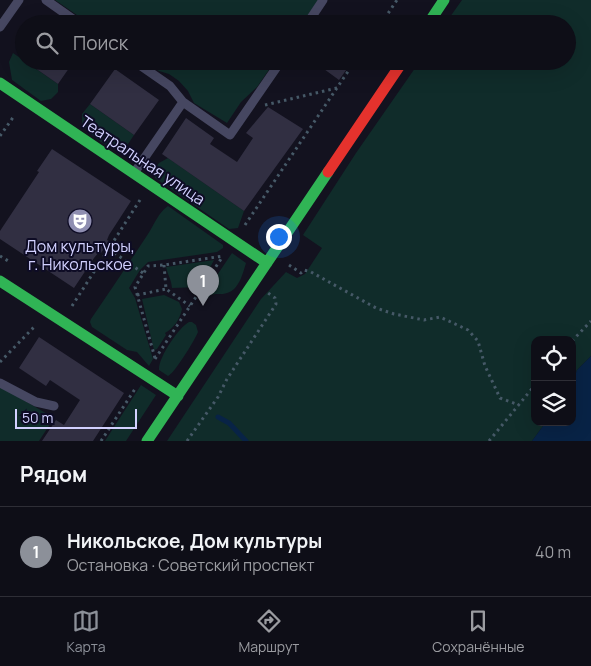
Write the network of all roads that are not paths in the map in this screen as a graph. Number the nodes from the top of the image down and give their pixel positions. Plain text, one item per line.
1 (19, 0) edge
2 (46, 0) edge
3 (323, 0) edge
4 (444, 0) edge
5 (67, 15) edge
6 (313, 15) edge
7 (434, 15) edge
8 (0, 27) edge
9 (147, 70) edge
10 (275, 70) edge
11 (397, 70) edge
12 (0, 83) edge
13 (183, 102) junction
14 (134, 173) junction
15 (267, 263) junction
16 (0, 281) edge
17 (0, 383) edge
18 (178, 396) junction
19 (54, 406) dead end
20 (148, 441) edge

1 - 8 lane
2 - 5 lane
3 - 6 lane
4 - 7 street
9 - 13 lane
10 - 13 lane
11 - 15 street
12 - 14 street, Театральная улица
13 - 14 lane
14 - 15 street, Театральная улица
15 - 18 street
16 - 18 street
17 - 19 lane
18 - 20 street

